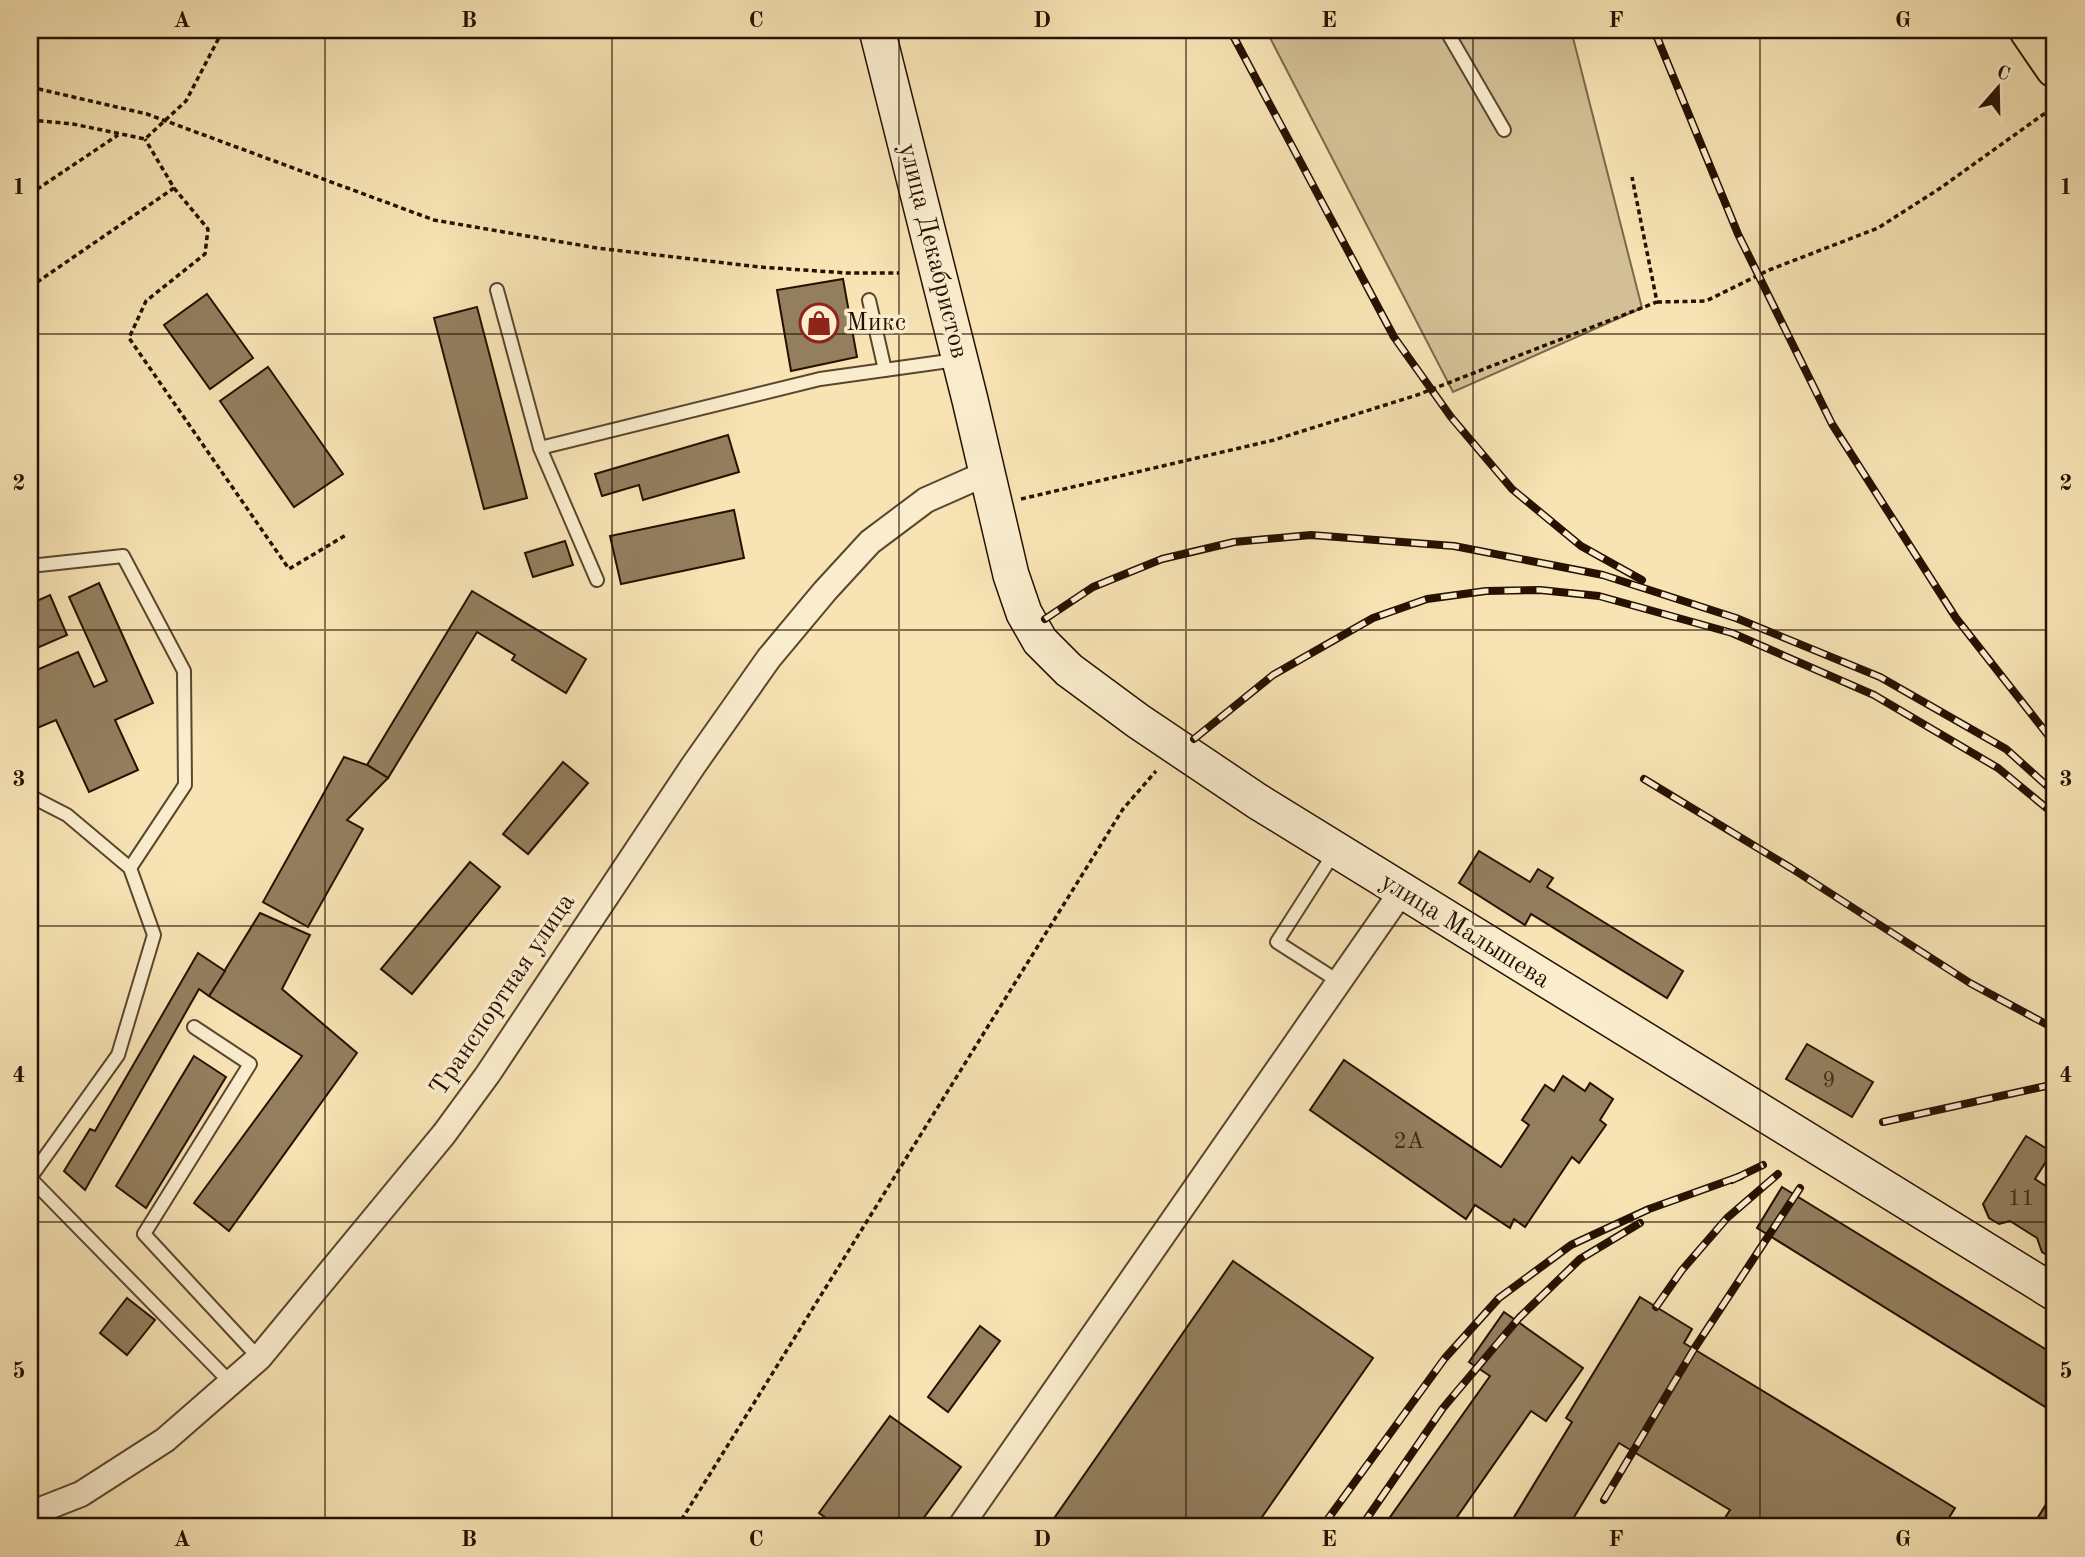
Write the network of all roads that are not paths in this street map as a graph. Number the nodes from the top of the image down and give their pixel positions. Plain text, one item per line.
1 (877, 30) edge
2 (1446, 30) edge
3 (2029, 30) edge
4 (2055, 68) edge
5 (1504, 130) dead end
6 (497, 290) dead end
7 (869, 300) dead end
8 (960, 359) junction
9 (885, 370) junction
10 (540, 449) junction
11 (991, 489) junction
12 (30, 566) edge
13 (597, 580) dead end
14 (30, 796) edge
15 (1336, 850) junction
16 (130, 868) junction
17 (1402, 891) junction
18 (1338, 981) junction
19 (194, 1027) dead end
20 (2055, 1293) edge
21 (259, 1358) junction
22 (231, 1383) junction
23 (30, 1514) edge
24 (960, 1527) edge

1 - 8 main road, улица Декабристов
2 - 5 lane
3 - 4 main road
6 - 10 lane
7 - 9 lane
8 - 9 lane
8 - 11 main road, улица Декабристов
9 - 10 lane
10 - 13 lane
11 - 15 main road, улица Малышева
11 - 21 street, Транспортная улица
12 - 16 lane
14 - 16 lane
15 - 17 main road, улица Малышева
15 - 18 lane
16 - 22 lane
17 - 18 street
17 - 20 main road, улица Малышева
18 - 24 street
19 - 21 lane
21 - 22 street, Транспортная улица
22 - 23 street, Транспортная улица

